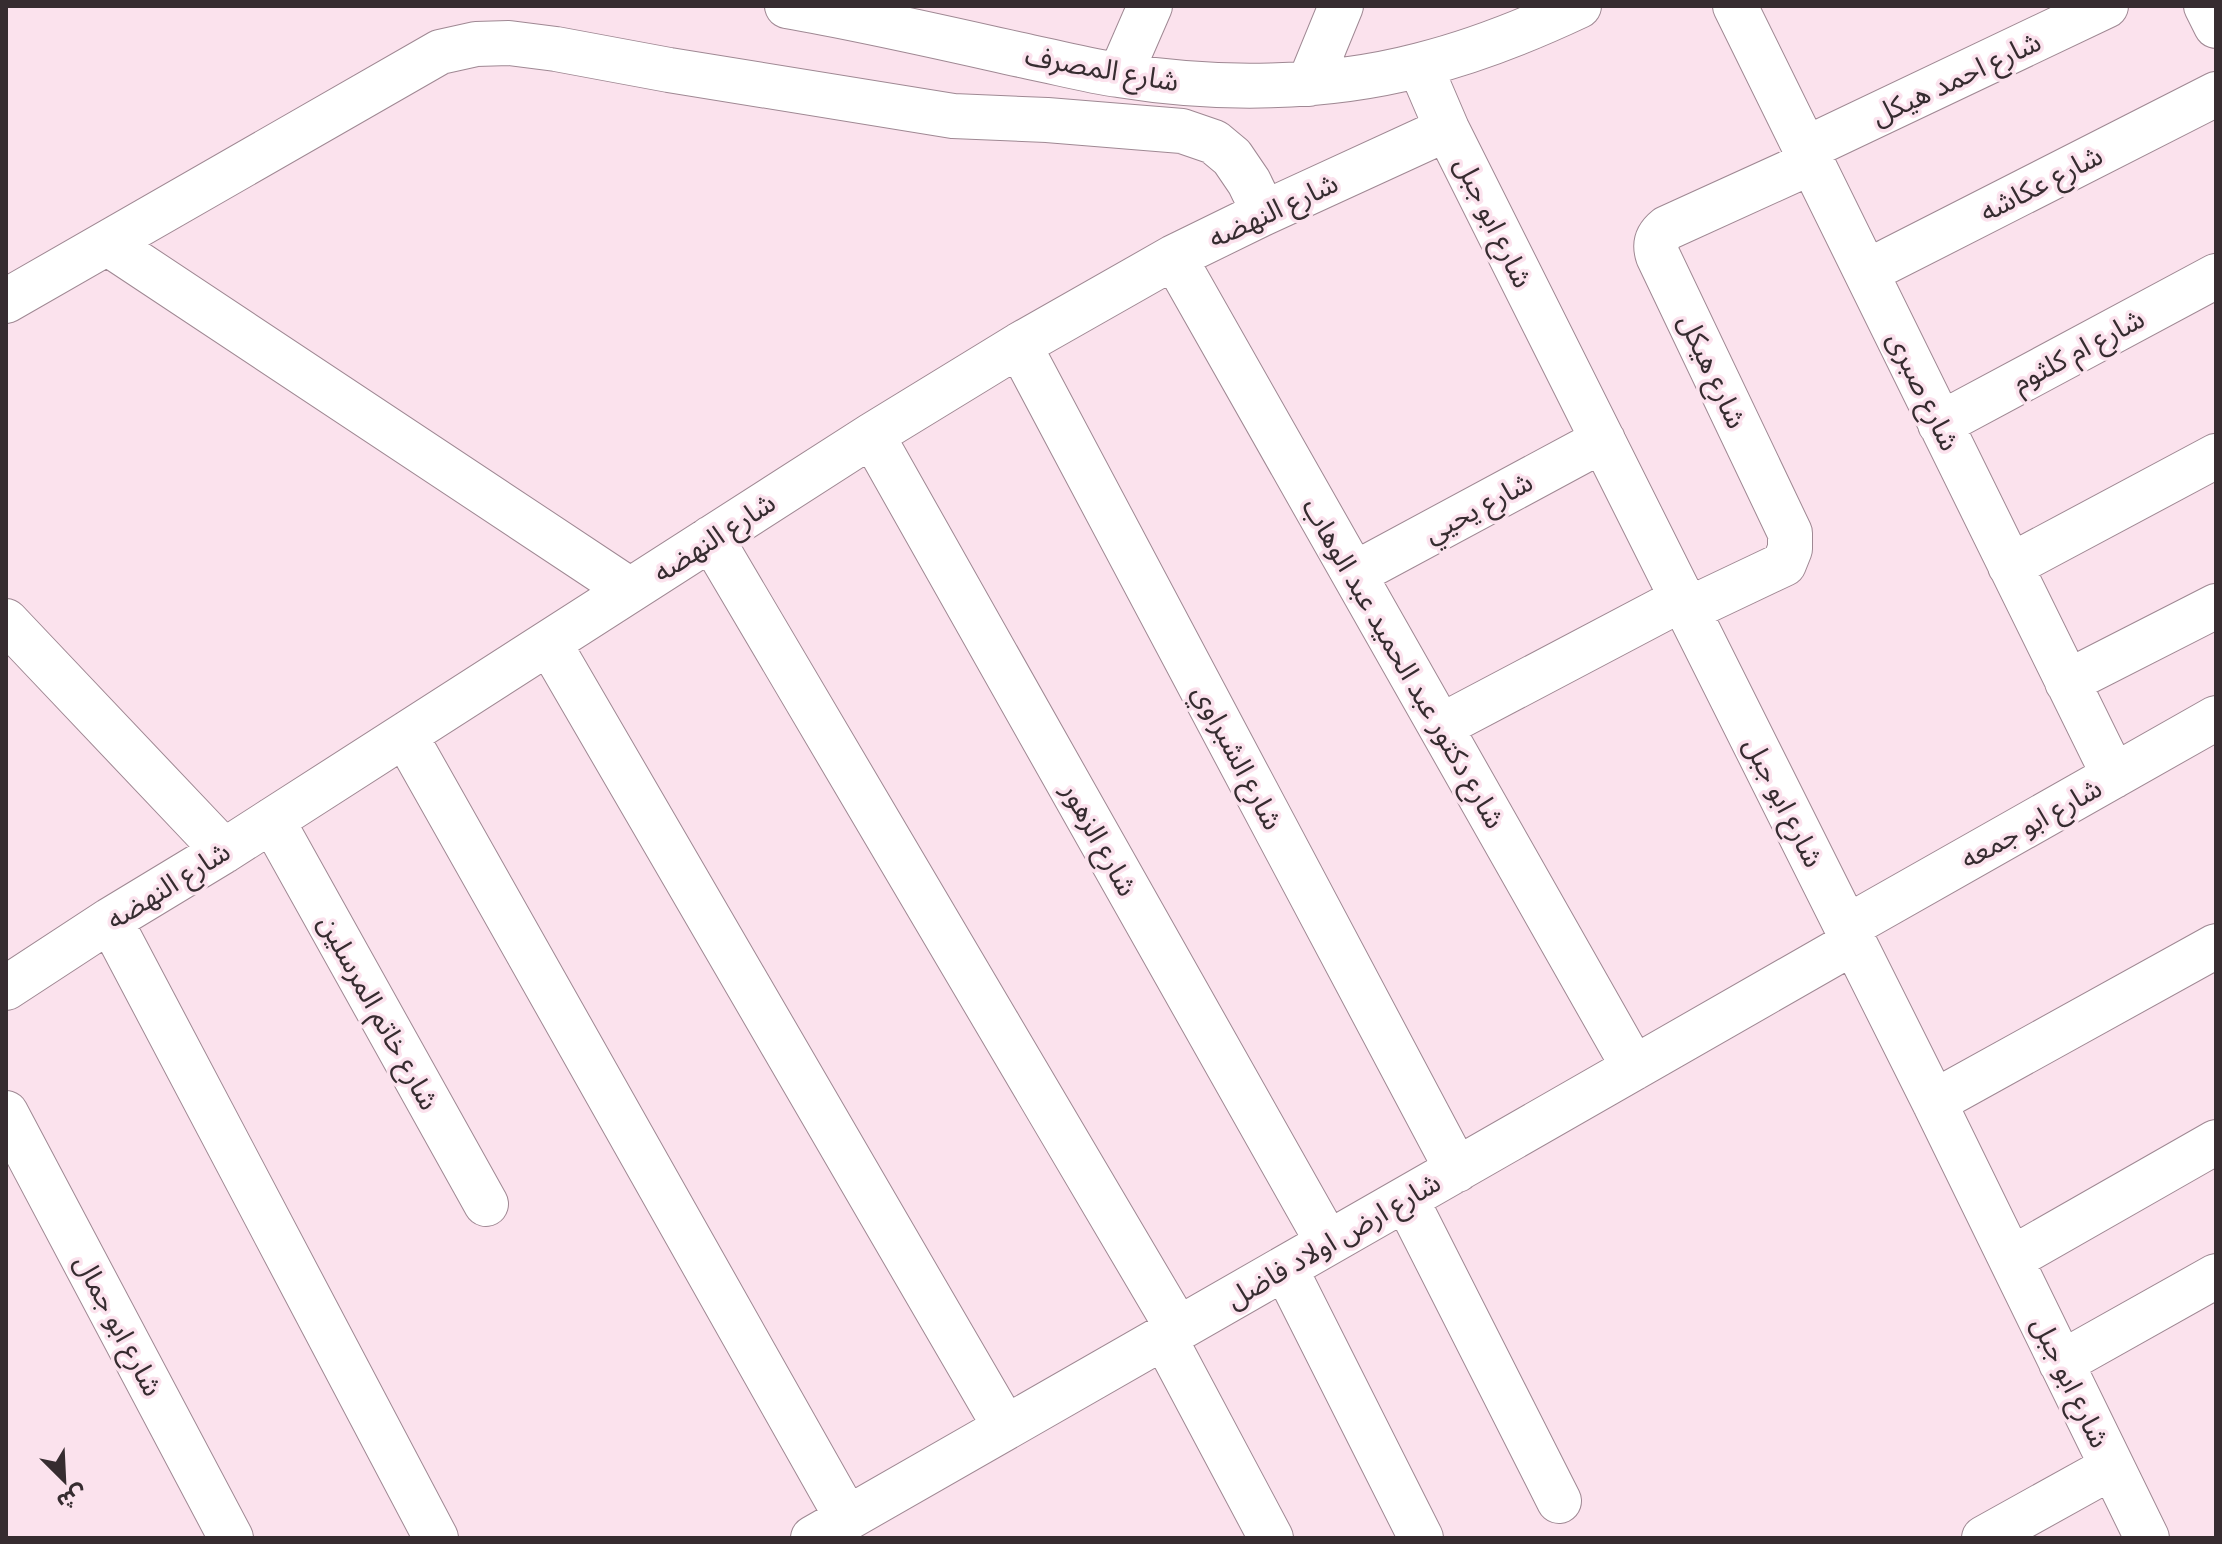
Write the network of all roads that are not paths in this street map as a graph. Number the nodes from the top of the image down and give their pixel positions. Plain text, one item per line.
1 (1150, 6) edge
2 (1341, 6) edge
3 (1499, 6) edge
4 (1579, 6) edge
5 (1735, 6) edge
6 (2106, 6) edge
7 (2206, 6) edge
8 (804, 7) edge
9 (942, 21) edge
10 (2216, 26) edge
11 (1484, 46) junction
12 (1420, 66) junction
13 (1120, 75) junction
14 (1309, 84) junction
15 (2216, 94) edge
16 (1447, 129) junction
17 (1808, 155) junction
18 (1264, 213) junction
19 (107, 243) junction
20 (1174, 257) junction
21 (1866, 272) junction
22 (2216, 276) edge
23 (6, 301) edge
24 (1019, 345) junction
25 (1940, 424) junction
26 (872, 435) junction
27 (1603, 440) junction
28 (2216, 456) edge
29 (711, 538) junction
30 (2010, 566) junction
31 (1354, 574) junction
32 (630, 590) junction
33 (1685, 605) junction
34 (2216, 606) edge
35 (6, 621) edge
36 (549, 643) junction
37 (2067, 682) junction
38 (2216, 718) edge
39 (1441, 726) junction
40 (405, 735) junction
41 (2114, 776) junction
42 (272, 820) junction
43 (224, 851) junction
44 (110, 920) junction
45 (1850, 935) junction
46 (2216, 946) edge
47 (6, 988) edge
48 (1634, 1068) junction
49 (1934, 1102) junction
50 (6, 1113) edge
51 (2216, 1142) edge
52 (1457, 1170) junction
53 (1406, 1199) junction
54 (486, 1204) dead end
55 (1328, 1243) junction
56 (2011, 1259) junction
57 (1285, 1268) junction
58 (2216, 1276) edge
59 (1171, 1333) junction
60 (2061, 1363) junction
61 (1005, 1427) junction
62 (2112, 1467) junction
63 (1559, 1501) dead end
64 (830, 1528) edge
65 (231, 1538) edge
66 (436, 1538) edge
67 (1271, 1538) edge
68 (1421, 1538) edge
69 (1984, 1538) edge
70 (2147, 1538) edge

1 - 13 street
2 - 14 street
3 - 11 street
4 - 11 street, شارع المصرف
5 - 17 street, شارع صبرى
6 - 17 street, شارع احمد هيكل
7 - 10 street
8 - 9 street, شارع المصرف
9 - 13 street, شارع المصرف
11 - 12 street, شارع المصرف
12 - 14 street, شارع المصرف
12 - 16 street, شارع ابو جبل
13 - 14 street, شارع المصرف
15 - 21 street, شارع عكاشه
16 - 18 street, شارع النهضه
16 - 27 street, شارع ابو جبل
17 - 21 street, شارع صبرى
17 - 33 street, شارع هيكل
18 - 19 street
18 - 20 street, شارع النهضه
19 - 23 street
19 - 32 street
20 - 24 street, شارع النهضه
20 - 31 street, شارع دكتور عبد الحميد عبد الوهاب
21 - 25 street, شارع صبرى
22 - 25 street, شارع ام كلثوم
24 - 26 street, شارع النهضه
24 - 52 street, شارع الشبراوي
25 - 30 street, شارع صبرى
26 - 29 street, شارع النهضه
26 - 55 street, شارع الزهور
27 - 31 street, شارع يحيي
27 - 33 street, شارع ابو جبل
28 - 30 street
29 - 32 street, شارع النهضه
29 - 59 street
30 - 37 street, شارع صبرى
31 - 39 street, شارع دكتور عبد الحميد عبد الوهاب
32 - 36 street, شارع النهضه
33 - 39 street
33 - 45 street, شارع ابو جبل
34 - 37 street
35 - 43 street
36 - 40 street, شارع النهضه
36 - 61 street
37 - 41 street, شارع صبرى
38 - 41 street, شارع ابو جمعه
39 - 48 street, شارع دكتور عبد الحميد عبد الوهاب
40 - 42 street, شارع النهضه
40 - 64 street
41 - 45 street, شارع ابو جمعه
42 - 43 street, شارع النهضه
42 - 54 street, شارع خاتم المرسلين
43 - 44 street, شارع النهضه
44 - 47 street, شارع النهضه
44 - 66 street
45 - 48 street, شارع ارض اولاد فاضل
45 - 49 street, شارع ابو جبل
46 - 49 street
48 - 52 street, شارع ارض اولاد فاضل
49 - 56 street, شارع ابو جبل
50 - 65 street, شارع ابو جمال
51 - 56 street
52 - 53 street, شارع ارض اولاد فاضل
53 - 55 street, شارع ارض اولاد فاضل
53 - 63 street
55 - 57 street, شارع ارض اولاد فاضل
56 - 60 street, شارع ابو جبل
57 - 59 street, شارع ارض اولاد فاضل
57 - 68 street
58 - 60 street
59 - 61 street, شارع ارض اولاد فاضل
59 - 67 street
60 - 62 street, شارع ابو جبل
61 - 64 street, شارع ارض اولاد فاضل
62 - 69 street
62 - 70 street, شارع ابو جبل

